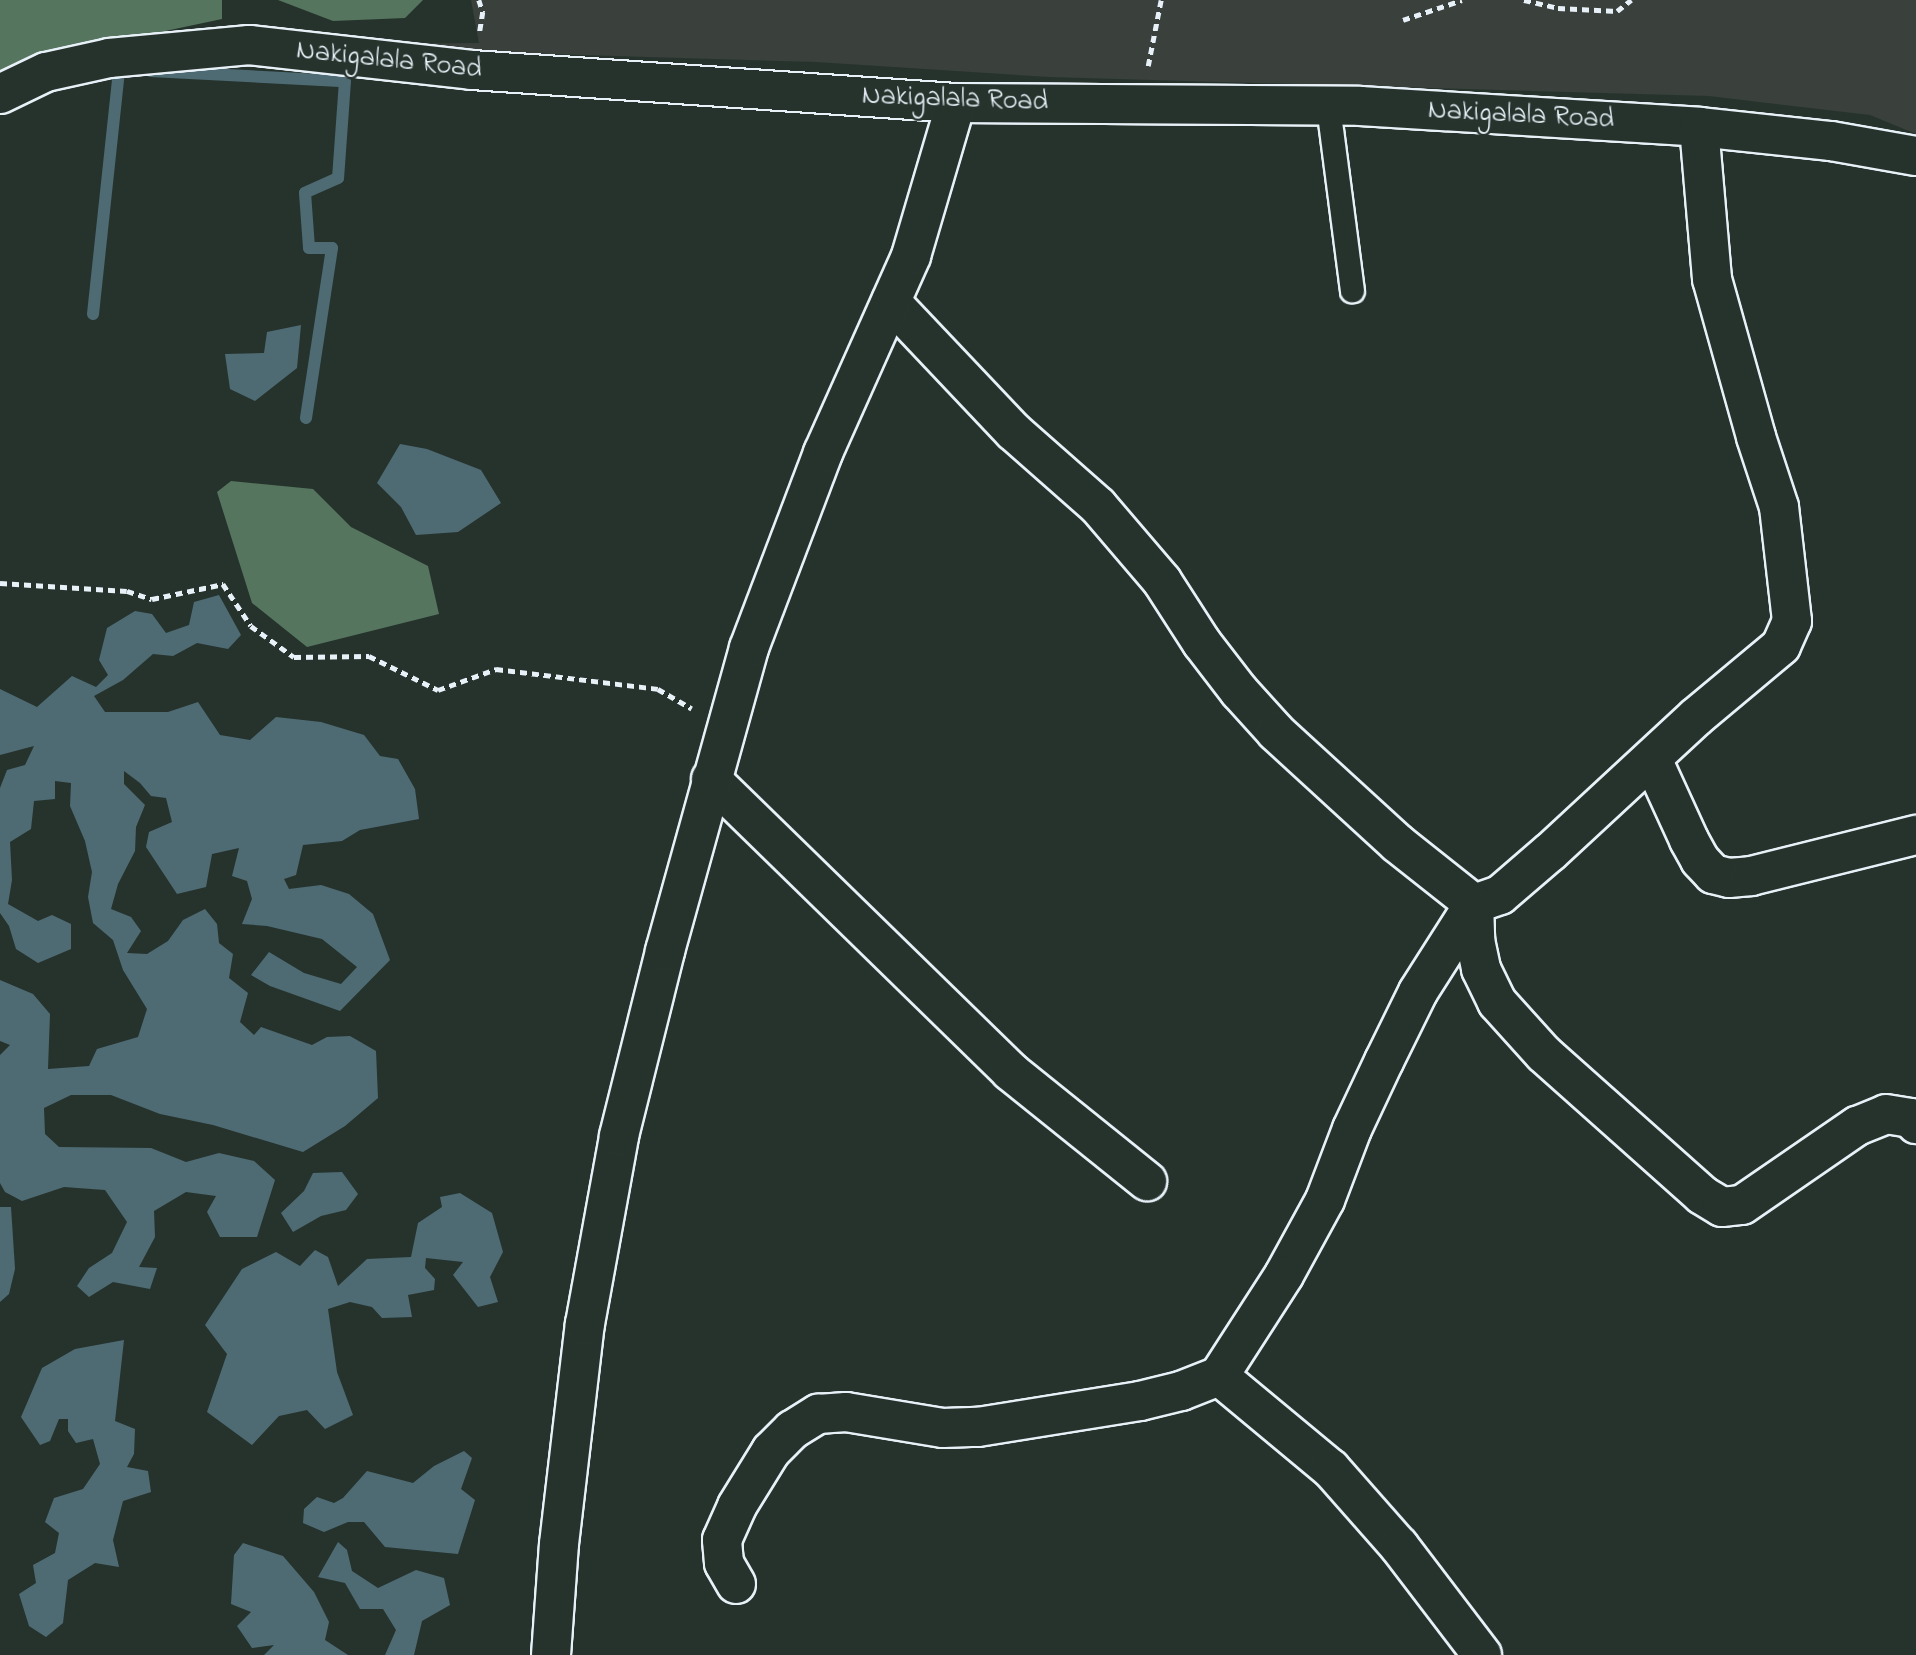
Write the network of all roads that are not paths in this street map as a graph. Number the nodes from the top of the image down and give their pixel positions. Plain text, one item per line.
1 (0, 94) edge
2 (956, 103) junction
3 (1328, 106) junction
4 (1699, 127) junction
5 (1916, 156) edge
6 (1352, 289) dead end
7 (891, 302) junction
8 (1652, 759) junction
9 (711, 779) junction
10 (1916, 835) edge
11 (1475, 904) junction
12 (1916, 1124) edge
13 (1147, 1181) dead end
14 (1219, 1376) junction
15 (736, 1584) dead end
16 (551, 1655) edge
17 (1482, 1655) edge

1 - 2 street, Nakigalala Road
2 - 3 street, Nakigalala Road
2 - 7 street
3 - 4 street, Nakigalala Road
3 - 6 lane
4 - 5 street, Nakigalala Road
4 - 8 street
7 - 9 street
7 - 11 street
8 - 10 street
8 - 11 street
9 - 13 street
9 - 16 street
11 - 12 street
11 - 14 street
14 - 15 street
14 - 17 street

